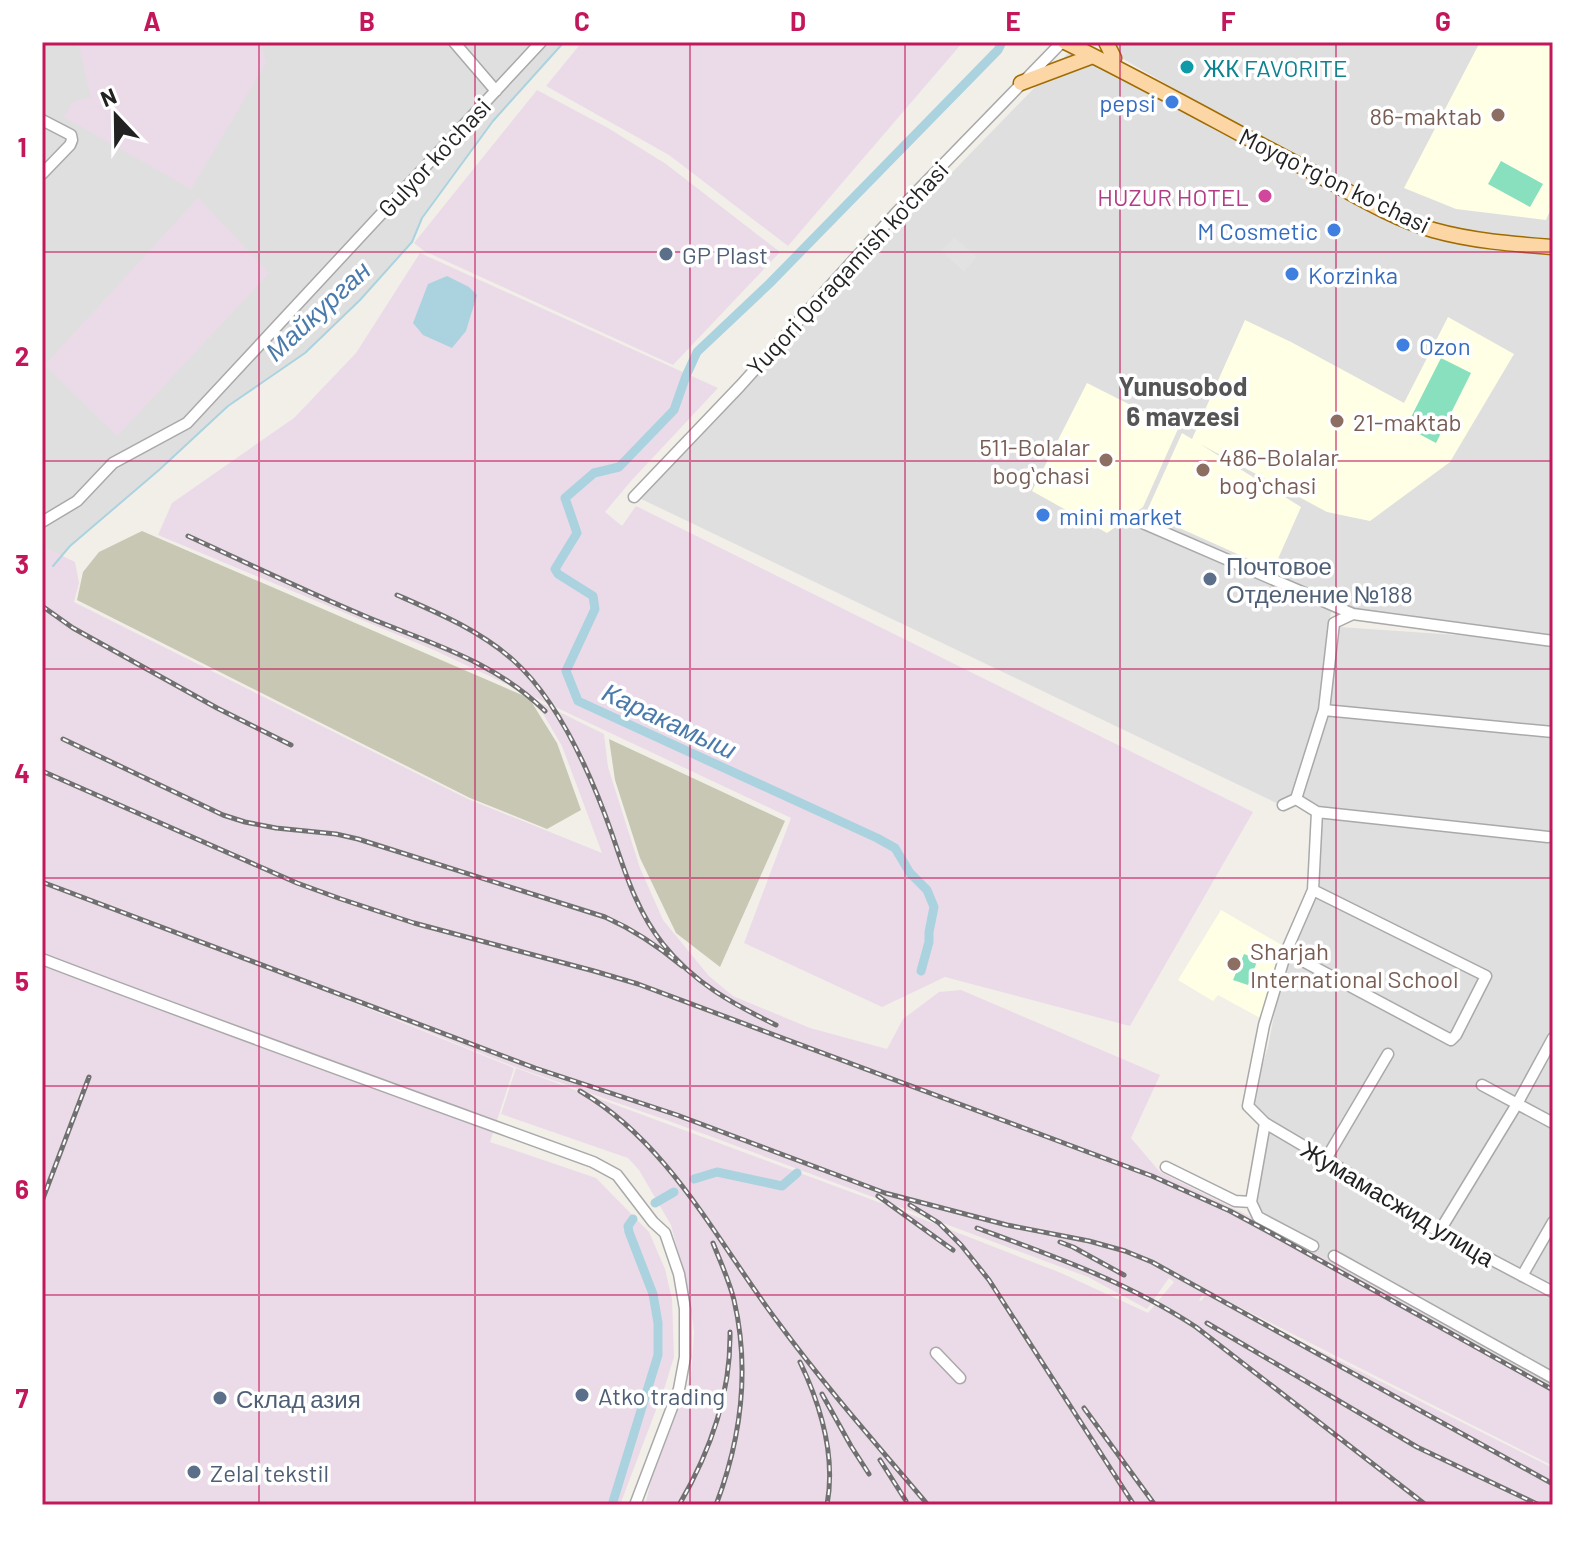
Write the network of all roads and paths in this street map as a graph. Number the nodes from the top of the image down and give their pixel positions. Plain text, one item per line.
1 (454, 42) edge
2 (541, 42) edge
3 (1064, 42) edge
4 (1083, 42) edge
5 (1106, 42) edge
6 (1093, 56) junction
7 (1114, 58) junction
8 (1130, 74) junction
9 (1021, 83) junction
10 (496, 91) junction
11 (42, 120) edge
12 (42, 174) edge
13 (1553, 247) edge
14 (634, 497) dead end
15 (1131, 518) dead end
16 (42, 522) edge
17 (1353, 614) junction
18 (1553, 641) edge
19 (1324, 710) junction
20 (1553, 732) edge
21 (1296, 799) junction
22 (1283, 805) dead end
23 (1317, 812) junction
24 (1548, 837) dead end
25 (1313, 890) junction
26 (1286, 952) junction
27 (42, 959) edge
28 (1553, 1038) edge
29 (1388, 1054) dead end
30 (1482, 1085) dead end
31 (1517, 1104) junction
32 (1265, 1123) junction
33 (1553, 1123) edge
34 (1326, 1159) junction
35 (1166, 1167) dead end
36 (1251, 1202) junction
37 (1553, 1222) edge
38 (1439, 1232) junction
39 (1313, 1246) dead end
40 (1334, 1256) dead end
41 (1522, 1276) junction
42 (1553, 1292) edge
43 (936, 1353) dead end
44 (960, 1378) dead end
45 (1553, 1378) edge
46 (635, 1505) edge

1 - 10 street
2 - 10 street, Gulyor ko'chasi
3 - 6 main road
3 - 9 street, Yuqori Qoraqamish ko'chasi
4 - 7 main road
5 - 7 main road
6 - 8 main road
6 - 9 main road
7 - 8 main road
8 - 13 main road, Moyqoʻrgʻon koʻchasi
9 - 14 street, Yuqori Qoraqamish ko'chasi
10 - 16 street, Gulyor ko'chasi
11 - 12 street
15 - 17 street
17 - 18 street
17 - 19 street
19 - 20 street
19 - 21 street
21 - 22 street
21 - 23 street
23 - 24 street
23 - 25 street
25 - 26 street
25 - 26 street
26 - 32 street, Жумамасжид улица
27 - 46 street
28 - 31 street
29 - 34 street
30 - 31 street
31 - 33 street
31 - 38 street
32 - 34 street, Жумамасжид улица
32 - 36 street
34 - 38 street, Жумамасжид улица
35 - 36 street
36 - 39 street
37 - 41 street
38 - 41 street, Жумамасжид улица
40 - 45 street
41 - 42 street, Жумамасжид улица
43 - 44 street

